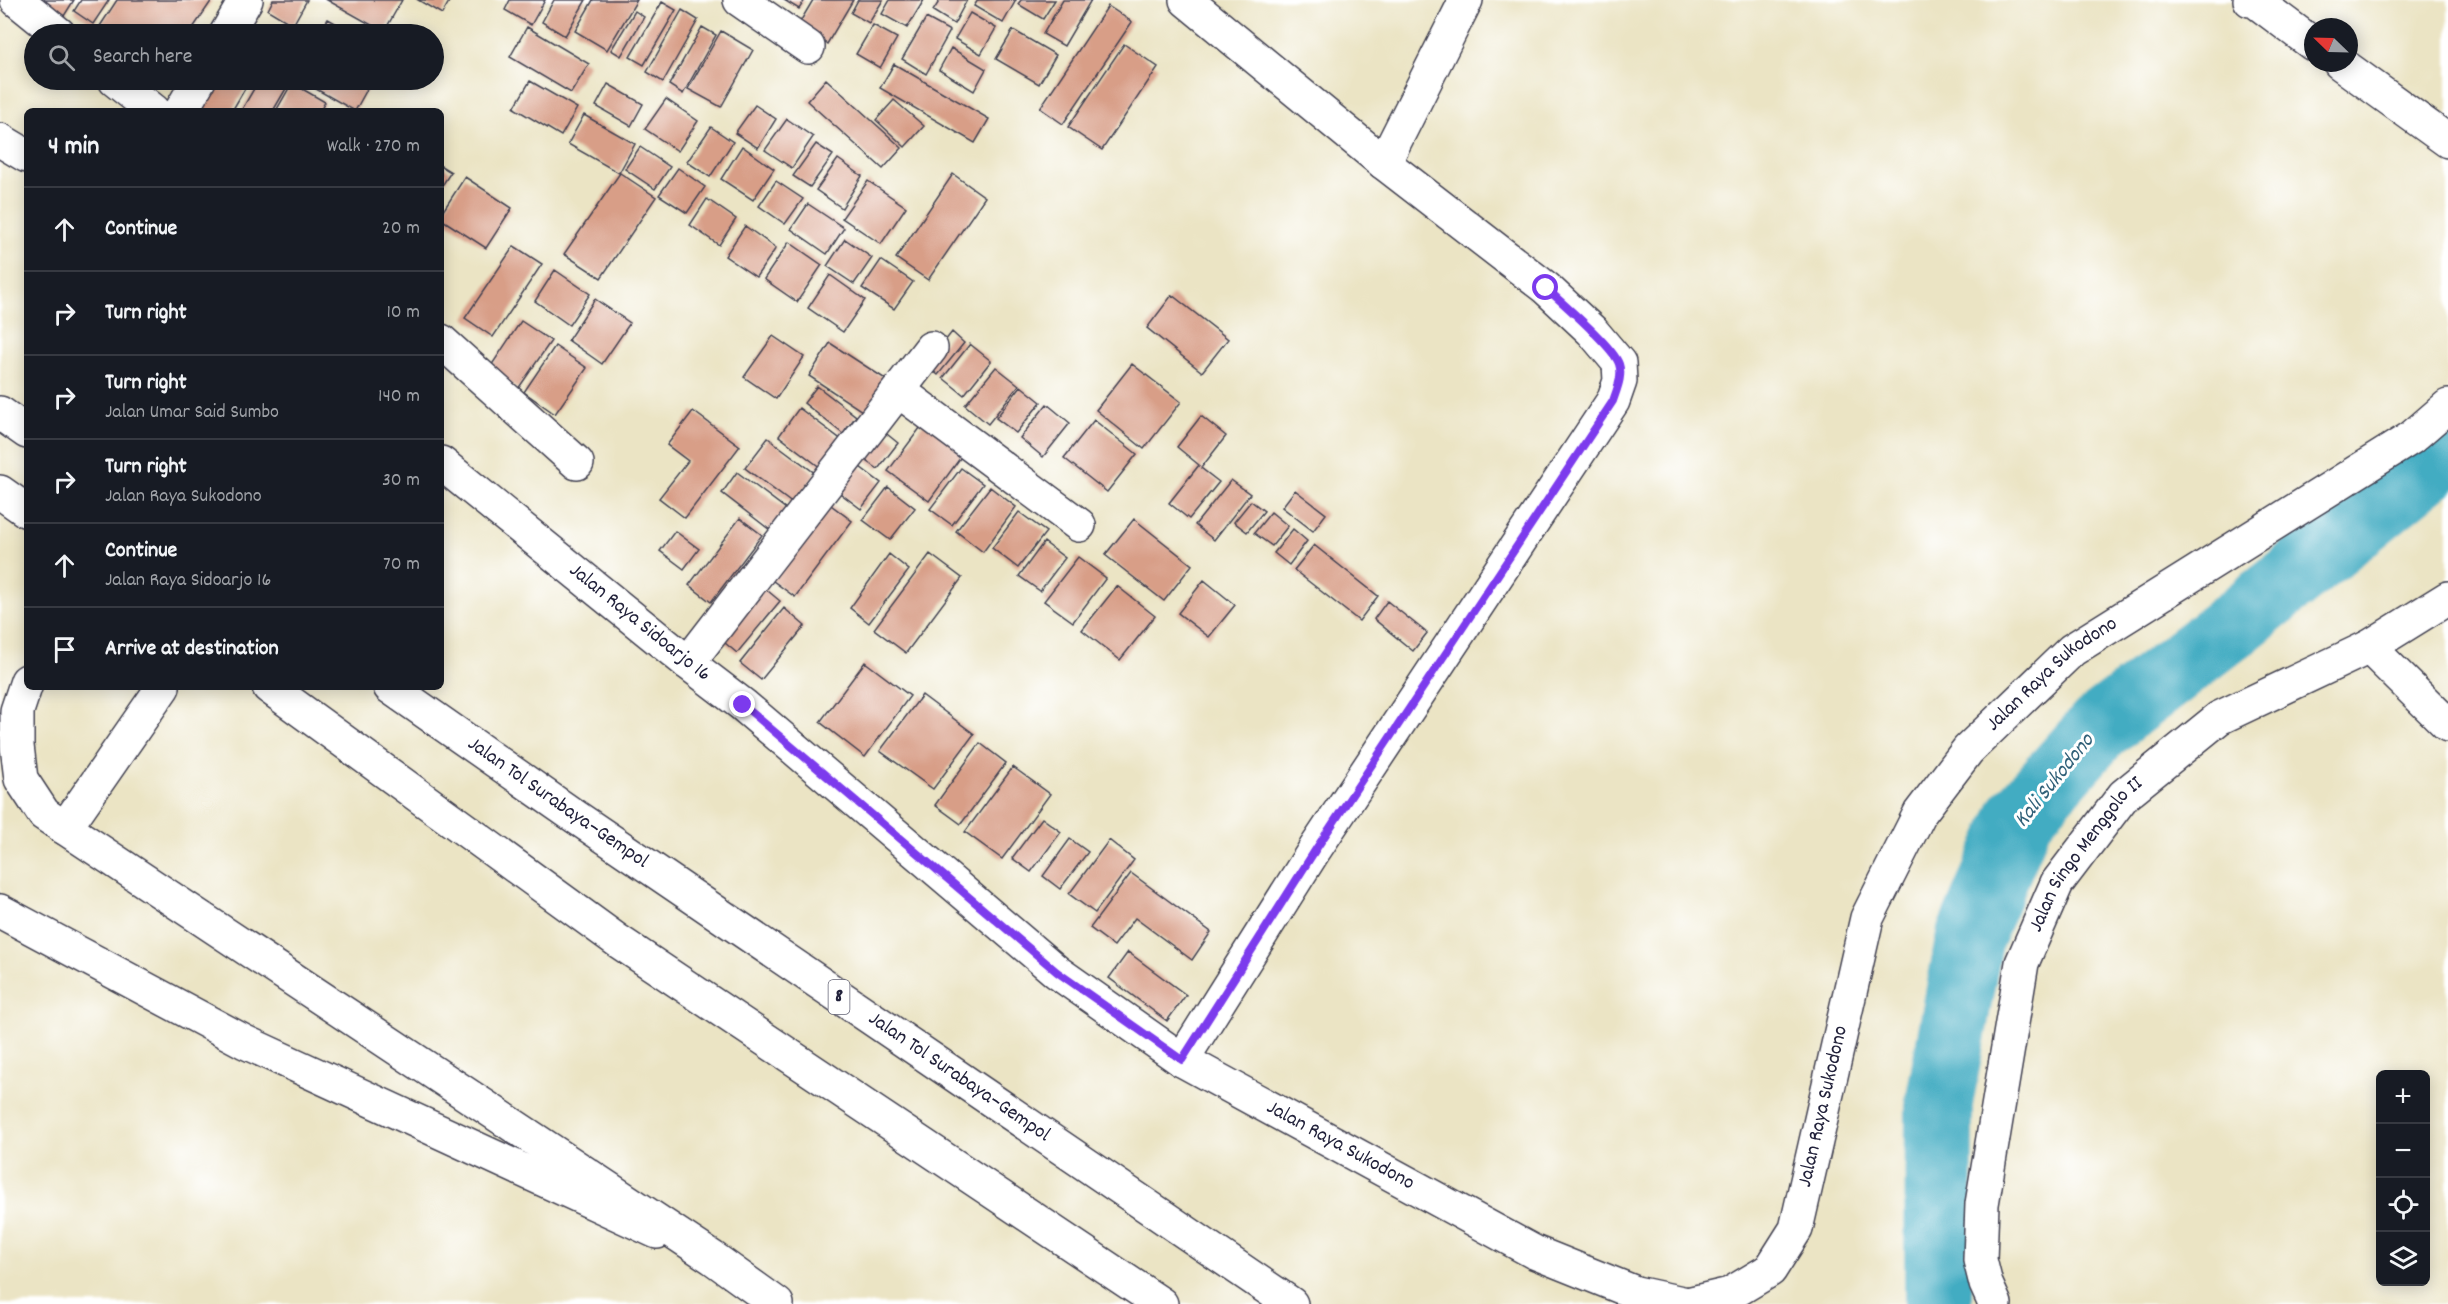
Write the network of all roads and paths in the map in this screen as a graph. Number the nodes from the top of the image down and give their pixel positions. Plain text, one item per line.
1 (17, 0) edge
2 (246, 0) edge
3 (740, 0) edge
4 (1186, 0) edge
5 (1466, 0) edge
6 (2250, 0) edge
7 (47, 24) edge
8 (232, 24) edge
9 (2304, 37) edge
10 (808, 47) dead end
11 (2352, 72) edge
12 (128, 90) edge
13 (194, 90) edge
14 (150, 108) edge
15 (183, 108) edge
16 (0, 140) edge
17 (2448, 141) edge
18 (24, 154) edge
19 (1384, 163) junction
20 (444, 344) edge
21 (932, 348) dead end
22 (899, 391) junction
23 (2448, 406) edge
24 (0, 413) edge
25 (24, 430) edge
26 (578, 463) dead end
27 (444, 466) edge
28 (0, 492) edge
29 (24, 509) edge
30 (1079, 525) dead end
31 (2448, 597) edge
32 (2369, 647) junction
33 (688, 663) junction
34 (24, 690) edge
35 (161, 690) edge
36 (273, 690) edge
37 (394, 690) edge
38 (2448, 725) edge
39 (65, 828) junction
40 (1, 913) edge
41 (1057, 972) joint
42 (1182, 1060) junction
43 (713, 1258) junction
44 (1990, 1294) edge
45 (777, 1304) edge
46 (1161, 1304) edge
47 (1291, 1304) edge

1 - 7 main road
2 - 8 main road
3 - 10 main road
4 - 19 main road
5 - 19 main road
6 - 9 main road
11 - 17 main road
12 - 14 main road
13 - 15 main road
16 - 18 main road
19 - 42 main road
20 - 26 main road
21 - 22 main road
22 - 30 main road
22 - 33 main road
23 - 42 main road, Jalan Raya Sukodono
24 - 25 main road
27 - 33 main road, Jalan Raya Sidoarjo 16
28 - 29 main road
31 - 32 main road, Jalan Singo Menggolo II
32 - 38 main road
32 - 44 main road, Jalan Singo Menggolo II
33 - 41 main road, Jalan Raya Sidoarjo 16
34 - 39 main road
35 - 39 main road
36 - 46 main road
37 - 47 main road, Jalan Tol Surabaya–Gempol / 8
39 - 43 main road
40 - 43 main road
41 - 42 main road, Jalan Raya Sukodono
43 - 45 main road

